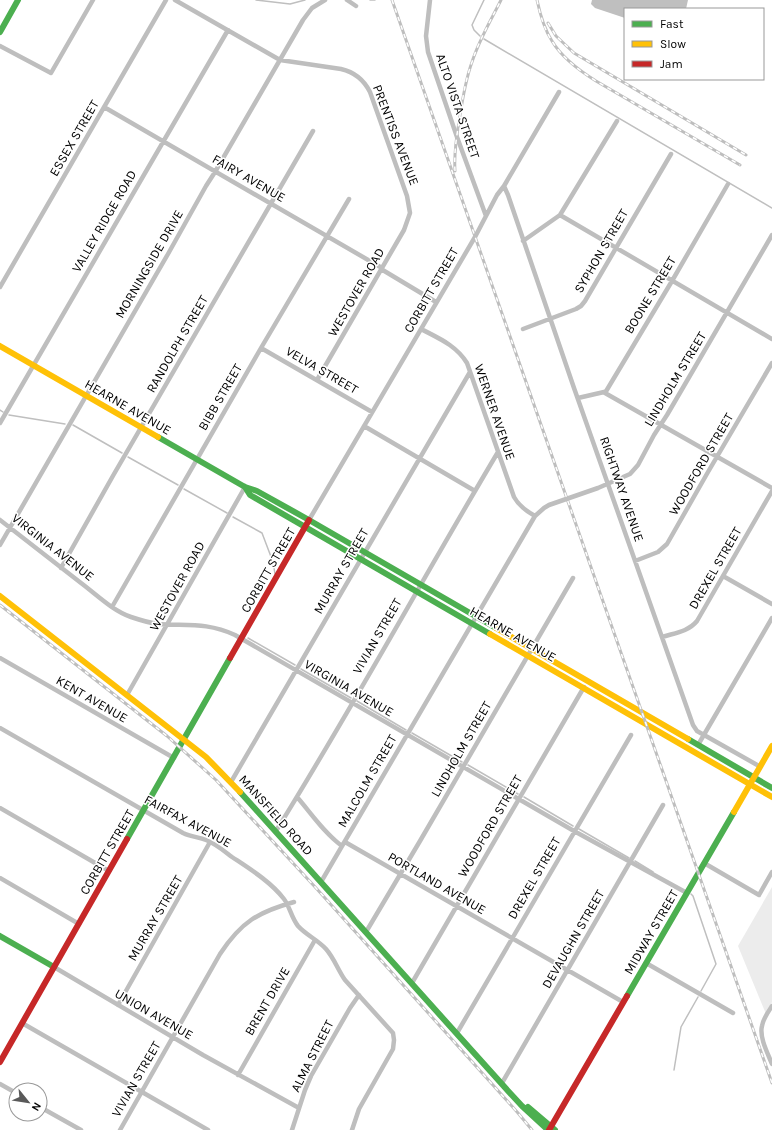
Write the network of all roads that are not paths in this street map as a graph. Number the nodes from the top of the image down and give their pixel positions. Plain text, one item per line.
1 (18, 0) edge
2 (93, 0) edge
3 (166, 0) edge
4 (175, 0) edge
5 (325, 0) edge
6 (348, 0) edge
7 (430, 0) edge
8 (356, 6) dead end
9 (228, 30) junction
10 (0, 32) edge
11 (0, 46) edge
12 (280, 60) junction
13 (559, 92) dead end
14 (104, 107) junction
15 (617, 121) dead end
16 (313, 131) dead end
17 (163, 141) junction
18 (671, 154) dead end
19 (215, 172) junction
20 (728, 184) dead end
21 (504, 186) junction
22 (349, 199) dead end
23 (271, 204) junction
24 (410, 213) joint
25 (560, 215) junction
26 (486, 216) junction
27 (772, 234) edge
28 (326, 235) junction
29 (523, 241) junction
30 (616, 249) junction
31 (382, 269) junction
32 (672, 281) junction
33 (0, 287) edge
34 (436, 302) junction
35 (727, 313) junction
36 (550, 318) junction
37 (523, 328) dead end
38 (421, 329) junction
39 (772, 339) edge
40 (0, 346) edge
41 (261, 348) junction
42 (772, 363) edge
43 (33, 366) junction
44 (470, 372) junction
45 (317, 380) junction
46 (605, 393) junction
47 (86, 396) junction
48 (578, 398) junction
49 (372, 412) junction
50 (0, 423) edge
51 (661, 424) junction
52 (364, 426) junction
53 (141, 428) junction
54 (498, 452) junction
55 (717, 456) junction
56 (419, 458) junction
57 (197, 460) junction
58 (608, 483) junction
59 (245, 487) junction
60 (772, 488) edge
61 (475, 491) junction
62 (772, 491) edge
63 (566, 498) joint
64 (535, 516) junction
65 (0, 520) edge
66 (309, 520) junction
67 (10, 527) junction
68 (305, 527) junction
69 (0, 545) edge
70 (364, 552) junction
71 (360, 559) junction
72 (635, 561) junction
73 (61, 568) junction
74 (723, 576) junction
75 (574, 578) dead end
76 (420, 584) junction
77 (416, 591) junction
78 (0, 596) edge
79 (772, 604) edge
80 (112, 607) junction
81 (476, 617) junction
82 (772, 618) edge
83 (472, 623) junction
84 (168, 624) junction
85 (662, 637) junction
86 (241, 639) junction
87 (532, 649) junction
88 (528, 656) junction
89 (0, 658) edge
90 (296, 671) junction
91 (588, 681) junction
92 (584, 688) junction
93 (127, 695) junction
94 (352, 703) junction
95 (0, 728) edge
96 (407, 735) junction
97 (631, 735) dead end
98 (704, 735) junction
99 (184, 739) junction
100 (698, 745) junction
101 (772, 746) edge
102 (174, 758) junction
103 (759, 766) junction
104 (463, 767) junction
105 (753, 777) junction
106 (231, 782) junction
107 (749, 784) junction
108 (772, 788) edge
109 (297, 797) junction
110 (772, 797) edge
111 (519, 799) junction
112 (663, 805) dead end
113 (0, 808) edge
114 (144, 810) junction
115 (276, 831) junction
116 (574, 831) junction
117 (210, 842) junction
118 (343, 844) junction
119 (630, 862) junction
120 (704, 863) junction
121 (109, 871) junction
122 (772, 872) edge
123 (400, 874) junction
124 (0, 878) edge
125 (321, 882) junction
126 (686, 894) junction
127 (294, 902) dead end
128 (287, 904) junction
129 (456, 906) junction
130 (79, 924) junction
131 (366, 932) junction
132 (0, 936) edge
133 (512, 938) junction
134 (314, 940) junction
135 (646, 963) junction
136 (54, 968) junction
137 (567, 970) junction
138 (412, 983) junction
139 (359, 995) junction
140 (623, 1002) junction
141 (118, 1005) junction
142 (772, 1006) edge
143 (733, 1013) dead end
144 (22, 1023) junction
145 (457, 1033) junction
146 (173, 1037) junction
147 (0, 1062) edge
148 (772, 1064) edge
149 (238, 1074) junction
150 (502, 1083) junction
151 (142, 1092) junction
152 (299, 1108) junction
153 (48, 1111) edge
154 (551, 1129) edge
155 (81, 1130) edge
156 (120, 1130) edge
157 (208, 1130) edge
158 (292, 1130) edge
159 (352, 1130) edge

1 - 10 main road
2 - 11 street
3 - 14 street, ESSEX STREET
4 - 9 street, PRENTISS AVENUE
5 - 12 street, MORNINGSIDE DRIVE
6 - 8 street
7 - 26 street, ALTO VISTA STREET
9 - 12 street, PRENTISS AVENUE
9 - 17 street, VALLEY RIDGE ROAD
12 - 19 street, MORNINGSIDE DRIVE
12 - 24 street, PRENTISS AVENUE
13 - 21 street, CORBITT STREET
14 - 17 street, FAIRY AVENUE
14 - 33 street, ESSEX STREET
15 - 25 street
16 - 23 street, RANDOLPH STREET
17 - 19 street, FAIRY AVENUE
17 - 43 street, VALLEY RIDGE ROAD
18 - 30 street, SYPHON STREET
19 - 23 street, FAIRY AVENUE
19 - 47 street, MORNINGSIDE DRIVE
20 - 32 street, BOONE STREET
21 - 26 street, CORBITT STREET
21 - 29 street, RIGHTWAY AVENUE
22 - 28 street, BIBB STREET
23 - 28 street, FAIRY AVENUE
23 - 53 street, RANDOLPH STREET
24 - 31 street, WESTOVER ROAD
25 - 29 street
25 - 30 street
26 - 34 street, CORBITT STREET
27 - 35 street, LINDHOLM STREET
28 - 31 street, FAIRY AVENUE
28 - 41 street, BIBB STREET
29 - 36 street, RIGHTWAY AVENUE
30 - 32 street
30 - 36 street, SYPHON STREET
31 - 34 street, FAIRY AVENUE
31 - 45 street, WESTOVER ROAD
32 - 35 street
32 - 46 street, BOONE STREET
34 - 38 street, CORBITT STREET
35 - 39 street
35 - 51 street, LINDHOLM STREET
36 - 37 street, SYPHON STREET
36 - 48 street, RIGHTWAY AVENUE
38 - 44 street, WERNER AVENUE
38 - 49 street, CORBITT STREET
40 - 43 main road, HEARNE AVENUE
41 - 45 street, VELVA STREET
41 - 57 street, BIBB STREET
42 - 55 street, WOODFORD STREET
43 - 47 main road, HEARNE AVENUE
43 - 50 street, VALLEY RIDGE ROAD
44 - 54 street, WERNER AVENUE
44 - 56 street, MURRAY STREET
45 - 49 street, VELVA STREET
46 - 48 street
46 - 51 street
47 - 53 main road, HEARNE AVENUE
47 - 67 street, MORNINGSIDE DRIVE
48 - 58 street, RIGHTWAY AVENUE
49 - 52 street, CORBITT STREET
51 - 55 street
51 - 58 street, LINDHOLM STREET
52 - 56 street
52 - 66 street, CORBITT STREET
53 - 57 main road, HEARNE AVENUE
53 - 73 street, RANDOLPH STREET
54 - 61 street, VIVIAN STREET
54 - 64 street, WERNER AVENUE
55 - 60 street
55 - 72 street, WOODFORD STREET
56 - 61 street
56 - 70 street, MURRAY STREET
57 - 59 main road, HEARNE AVENUE
57 - 80 street, BIBB STREET
58 - 63 street, LINDHOLM STREET
58 - 72 street, RIGHTWAY AVENUE
59 - 66 main road, HEARNE AVENUE
59 - 68 main road, HEARNE AVENUE
59 - 84 street, WESTOVER ROAD
61 - 76 street, VIVIAN STREET
62 - 74 street, DREXEL STREET
63 - 64 street, MALCOLM STREET
64 - 81 street, MALCOLM STREET
65 - 67 street, VIRGINIA AVENUE
66 - 68 main road, CORBITT STREET
66 - 70 main road, HEARNE AVENUE
67 - 69 street, MORNINGSIDE DRIVE
67 - 73 street, VIRGINIA AVENUE
68 - 71 main road, HEARNE AVENUE
68 - 86 main road, CORBITT STREET
70 - 71 street, MURRAY STREET
70 - 76 main road, HEARNE AVENUE
71 - 77 main road, HEARNE AVENUE
71 - 90 street, MURRAY STREET
72 - 85 street, RIGHTWAY AVENUE
73 - 80 street, VIRGINIA AVENUE
74 - 79 street
74 - 85 street, DREXEL STREET
75 - 87 street, LINDHOLM STREET
76 - 77 street, VIVIAN STREET
76 - 81 main road, HEARNE AVENUE
77 - 83 main road, HEARNE AVENUE
77 - 94 street, VIVIAN STREET
78 - 93 main road, MANSFIELD ROAD
80 - 84 street, VIRGINIA AVENUE
81 - 83 street, MALCOLM STREET
81 - 87 main road, HEARNE AVENUE
82 - 98 street
83 - 88 main road, HEARNE AVENUE
83 - 96 street, MALCOLM STREET
84 - 86 street, VIRGINIA AVENUE
84 - 93 street, WESTOVER ROAD
85 - 98 street, RIGHTWAY AVENUE
86 - 90 street, VIRGINIA AVENUE
86 - 99 main road, CORBITT STREET
87 - 88 street, LINDHOLM STREET
87 - 91 main road, HEARNE AVENUE
88 - 92 main road, HEARNE AVENUE
88 - 104 street, LINDHOLM STREET
89 - 102 street, KENT AVENUE
90 - 94 street, VIRGINIA AVENUE
90 - 106 street, MURRAY STREET
91 - 92 street, WOODFORD STREET
91 - 100 main road, HEARNE AVENUE
92 - 107 main road, HEARNE AVENUE
92 - 111 street, WOODFORD STREET
93 - 99 main road, MANSFIELD ROAD
94 - 96 street, VIRGINIA AVENUE
94 - 109 street, VIVIAN STREET
95 - 114 street, FAIRFAX AVENUE
96 - 104 street, VIRGINIA AVENUE
96 - 118 street, MALCOLM STREET
97 - 116 street, DREXEL STREET
98 - 100 street
98 - 103 street, RIGHTWAY AVENUE
99 - 102 main road, CORBITT STREET
99 - 106 main road, MANSFIELD ROAD
100 - 105 main road, HEARNE AVENUE
101 - 103 main road, MIDWAY STREET
102 - 114 main road, CORBITT STREET
103 - 105 main road, MIDWAY STREET
104 - 111 street, VIRGINIA AVENUE
104 - 123 street, LINDHOLM STREET
105 - 107 main road, MIDWAY STREET
105 - 108 main road, HEARNE AVENUE
106 - 115 main road, MANSFIELD ROAD
107 - 110 main road, HEARNE AVENUE
107 - 120 main road, MIDWAY STREET
109 - 115 street, VIVIAN STREET
109 - 118 street, PORTLAND AVENUE
111 - 116 street, VIRGINIA AVENUE
111 - 129 street, WOODFORD STREET
112 - 119 street, DEVAUGHN STREET
113 - 121 street
114 - 117 street, FAIRFAX AVENUE
114 - 121 main road, CORBITT STREET
115 - 125 main road, MANSFIELD ROAD
116 - 119 street, VIRGINIA AVENUE
116 - 133 street, DREXEL STREET
117 - 128 street, FAIRFAX AVENUE
117 - 141 street, MURRAY STREET
118 - 123 street, PORTLAND AVENUE
118 - 125 street, MALCOLM STREET
119 - 126 street, VIRGINIA AVENUE
119 - 137 street, DEVAUGHN STREET
120 - 122 street
120 - 126 main road, MIDWAY STREET
121 - 130 main road, CORBITT STREET
123 - 129 street, PORTLAND AVENUE
123 - 131 street, LINDHOLM STREET
124 - 130 street
125 - 131 main road, MANSFIELD ROAD
126 - 135 main road, MIDWAY STREET
127 - 128 street, VIVIAN STREET
128 - 134 street, FAIRFAX AVENUE
128 - 146 street, VIVIAN STREET
129 - 133 street, PORTLAND AVENUE
129 - 138 street, WOODFORD STREET
130 - 136 main road, CORBITT STREET
131 - 138 main road, MANSFIELD ROAD
132 - 136 main road, UNION AVENUE
133 - 137 street, PORTLAND AVENUE
133 - 145 street, DREXEL STREET
134 - 139 street, FAIRFAX AVENUE
134 - 149 street, BRENT DRIVE
135 - 140 main road, MIDWAY STREET
135 - 143 street
136 - 141 street, UNION AVENUE
136 - 144 main road, CORBITT STREET
137 - 140 street, PORTLAND AVENUE
137 - 150 street, DEVAUGHN STREET
138 - 145 main road, MANSFIELD ROAD
139 - 152 street, ALMA STREET
139 - 159 street, FAIRFAX AVENUE
140 - 154 main road, MIDWAY STREET
141 - 146 street, UNION AVENUE
142 - 148 street
144 - 147 main road, CORBITT STREET
144 - 151 street
145 - 150 main road, MANSFIELD ROAD
146 - 149 street, UNION AVENUE
146 - 151 street, VIVIAN STREET
149 - 152 street, UNION AVENUE
150 - 154 main road, MANSFIELD ROAD
151 - 156 street, VIVIAN STREET
151 - 157 street
152 - 158 street, ALMA STREET
153 - 155 street

